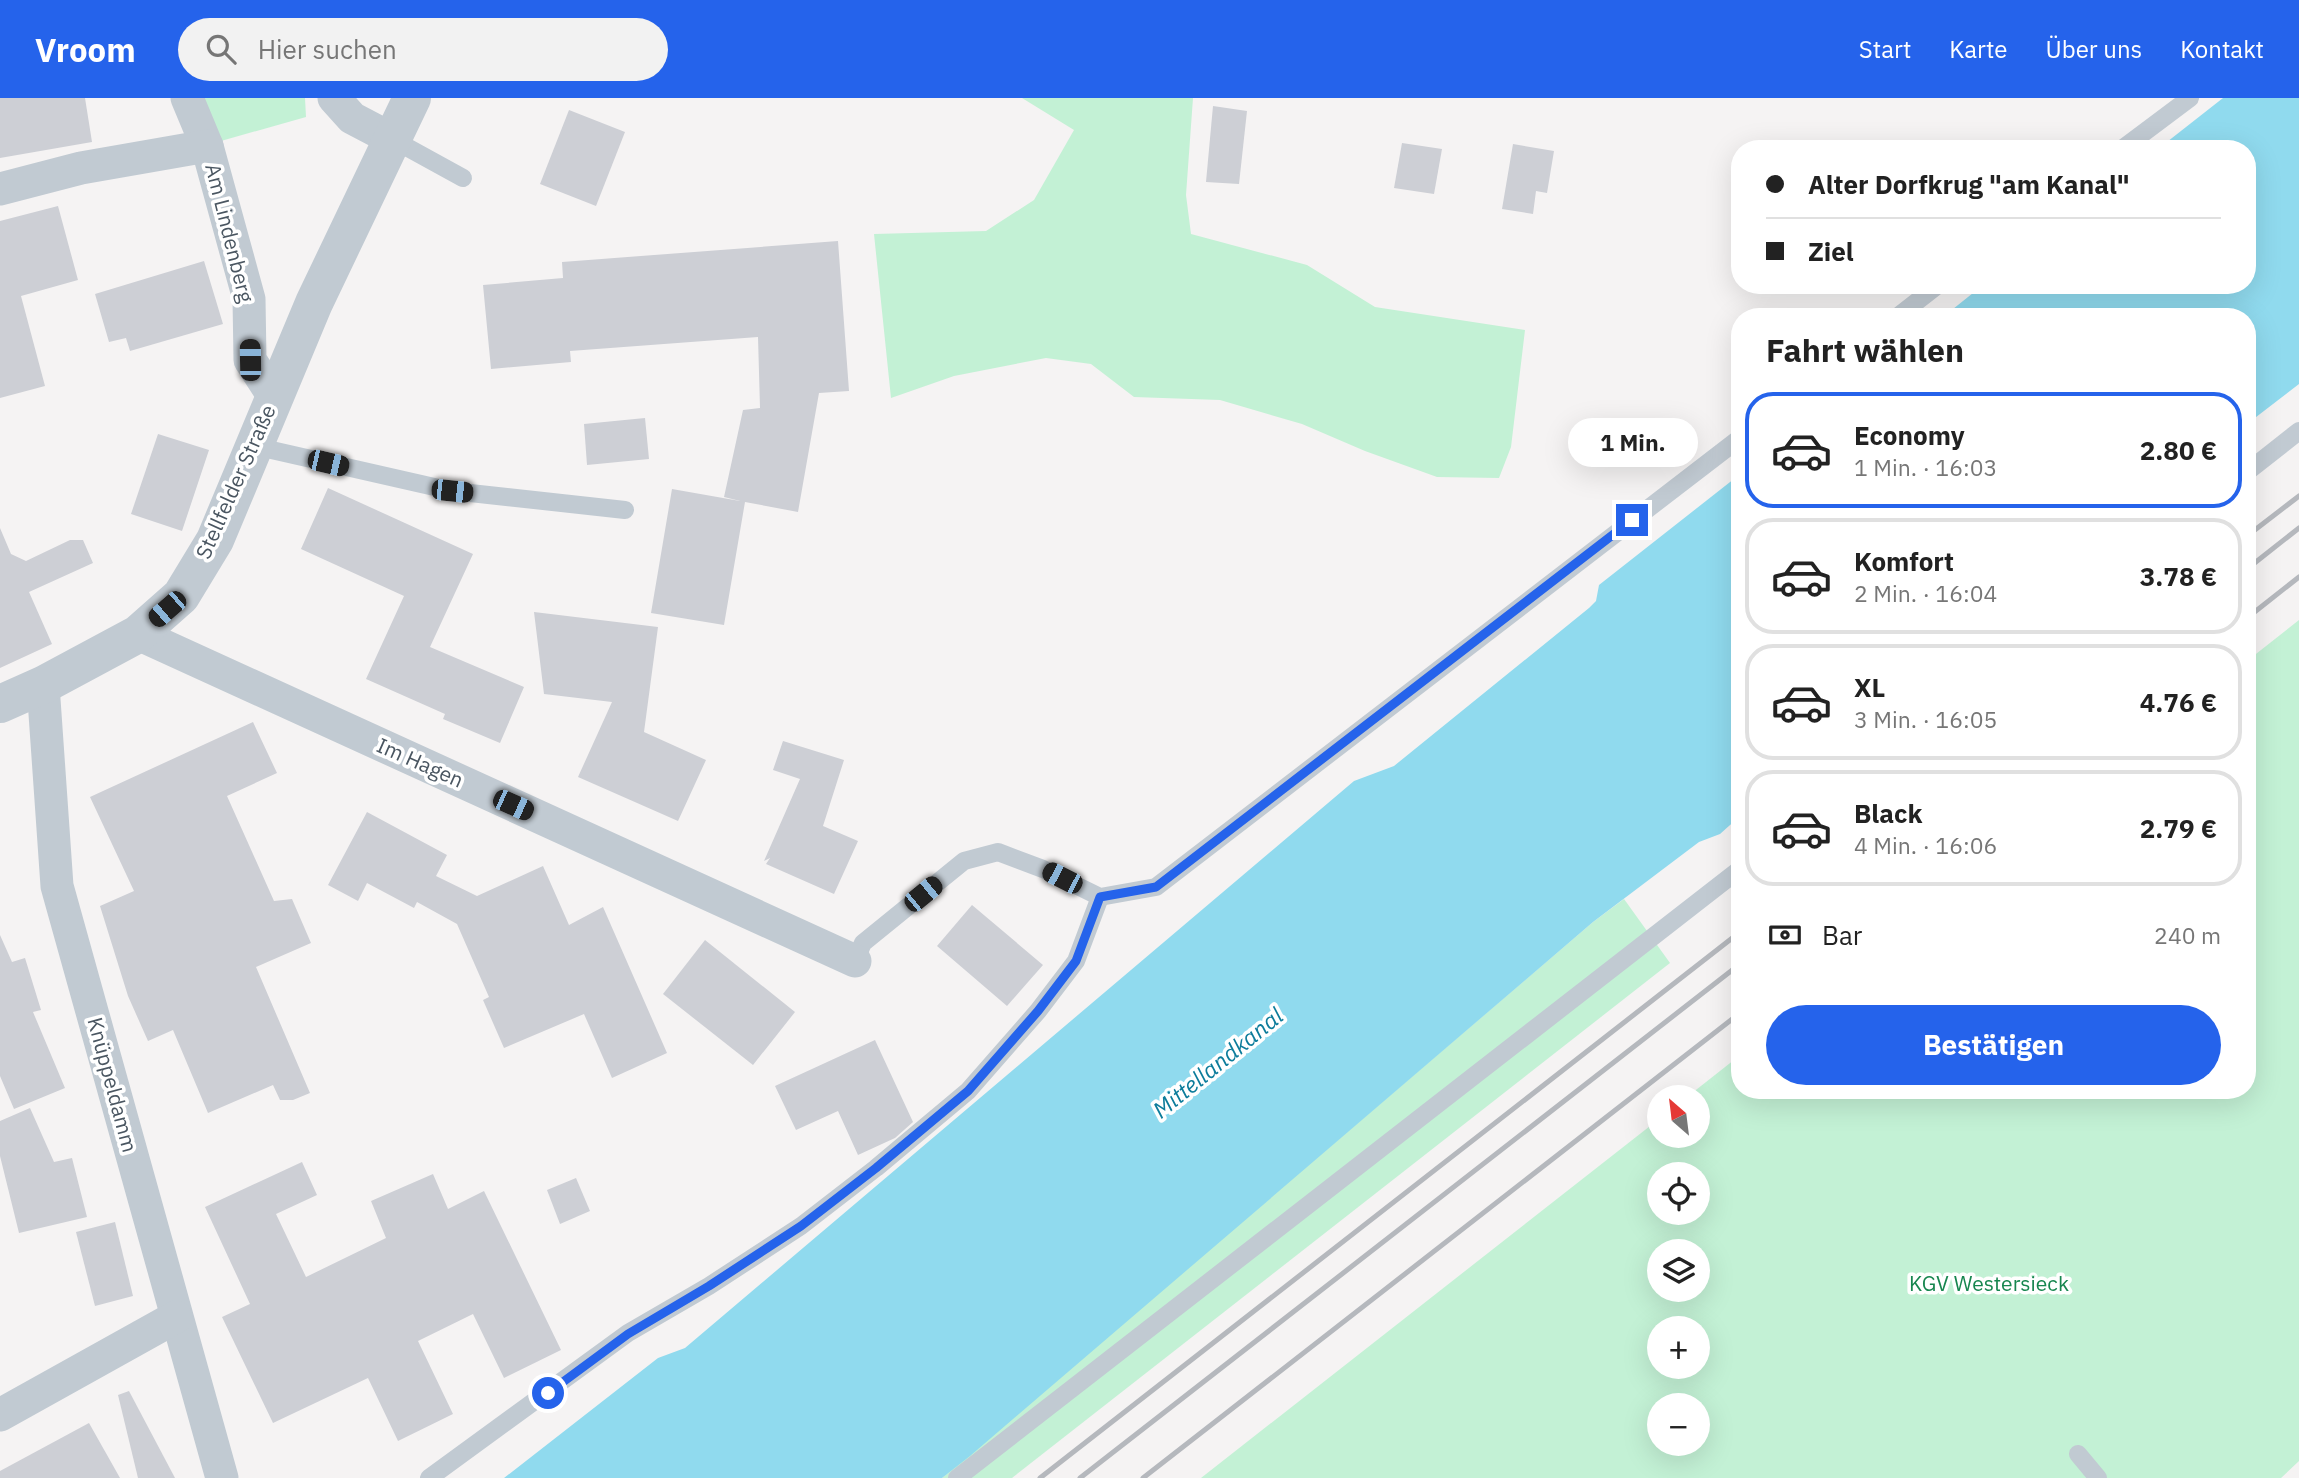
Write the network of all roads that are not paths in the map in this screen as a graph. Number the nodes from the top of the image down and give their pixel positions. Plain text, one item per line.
1 (187, 98) edge
2 (334, 98) edge
3 (412, 98) edge
4 (2190, 98) edge
5 (391, 139) junction
6 (2134, 140) edge
7 (207, 146) junction
8 (463, 178) dead end
9 (0, 189) edge
10 (1926, 294) edge
11 (1909, 308) edge
12 (274, 397) junction
13 (2299, 431) edge
14 (1731, 445) edge
15 (254, 446) junction
16 (2256, 465) edge
17 (625, 510) dead end
18 (138, 634) junction
19 (43, 684) junction
20 (0, 704) edge
21 (1731, 876) edge
22 (1100, 897) junction
23 (855, 961) joint
24 (176, 1317) junction
25 (0, 1415) edge
26 (2078, 1454) dead end
27 (222, 1478) edge
28 (429, 1478) edge
29 (957, 1478) edge
30 (2098, 1478) edge

1 - 7 street, Am Lindenberg
2 - 5 street
3 - 5 street, Stellfelder Straße
4 - 6 lane
5 - 8 lane
5 - 12 street, Stellfelder Straße
7 - 9 street, Am Lindenberg
7 - 12 street, Am Lindenberg
10 - 11 lane
12 - 15 street, Stellfelder Straße
13 - 16 lane
14 - 22 lane
15 - 17 lane
15 - 18 street, Stellfelder Straße
18 - 19 street, Stellfelder Straße
18 - 23 street, Im Hagen
19 - 20 street, Stellfelder Straße
19 - 24 street, Knüppeldamm
21 - 29 lane
22 - 23 lane
22 - 28 lane
24 - 25 street
24 - 27 street, Knüppeldamm
26 - 30 lane

